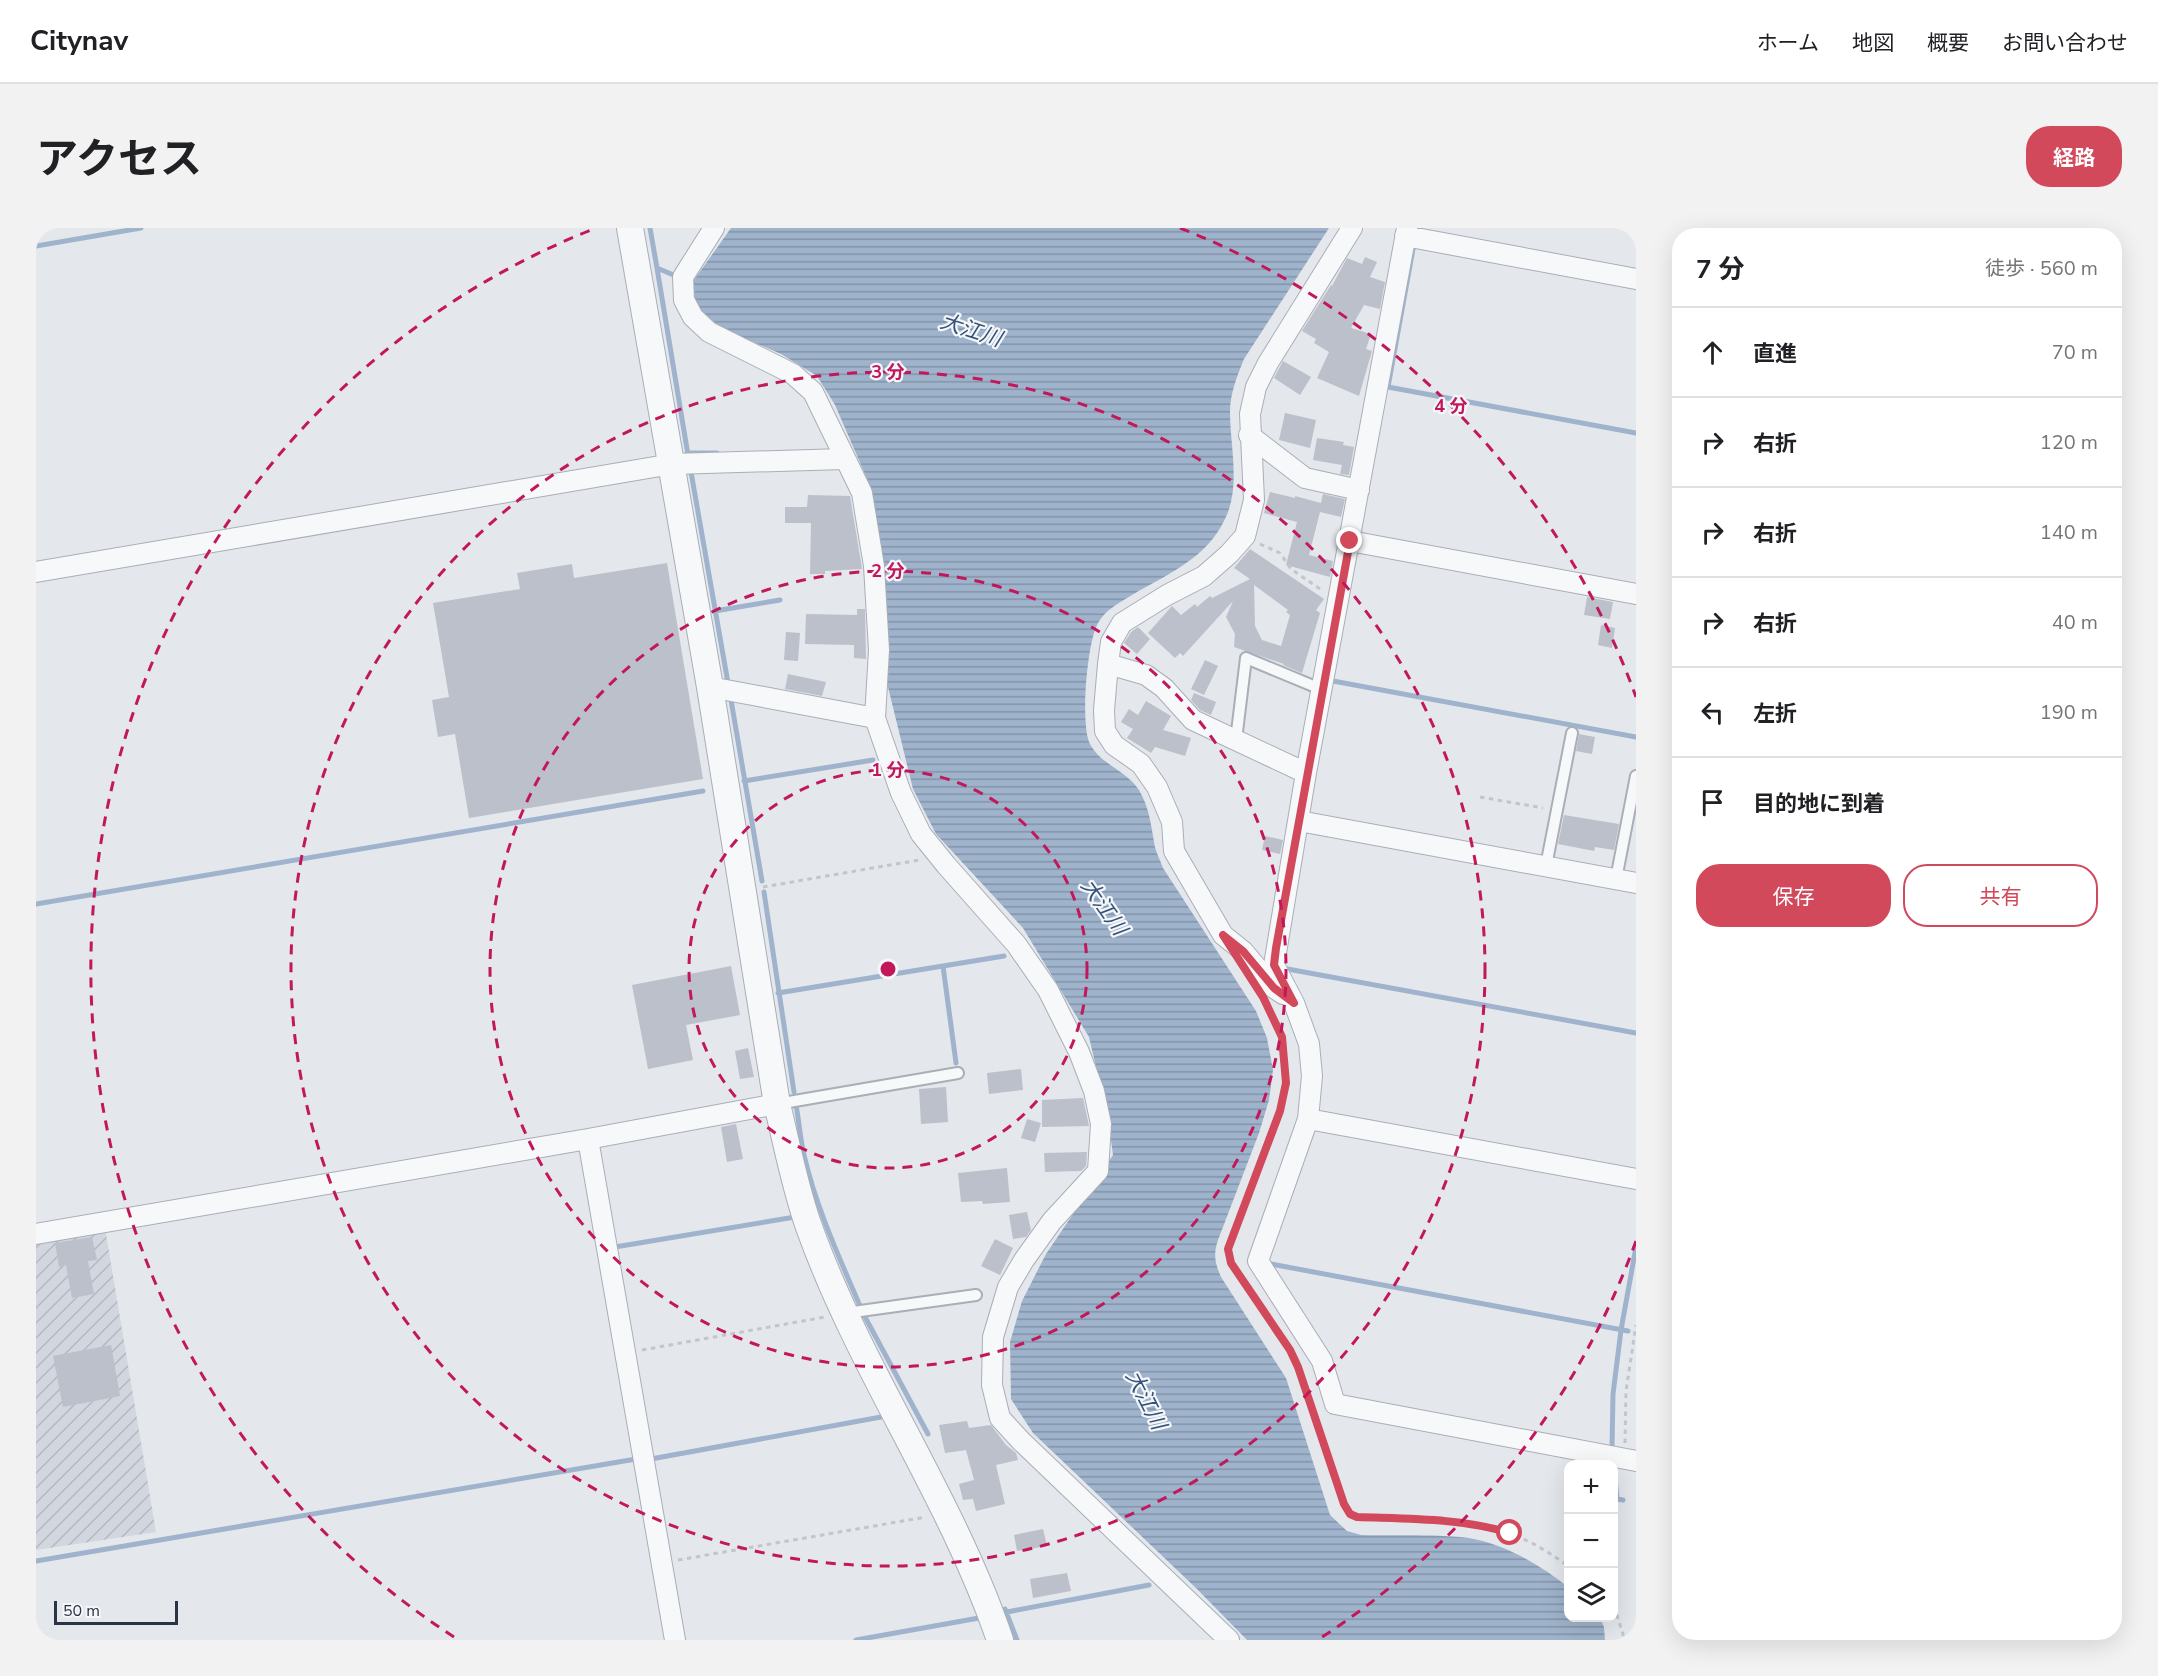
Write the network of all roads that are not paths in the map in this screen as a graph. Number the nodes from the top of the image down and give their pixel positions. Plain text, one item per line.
1 (630, 228) edge
2 (714, 228) edge
3 (1352, 228) edge
4 (1406, 232) edge
5 (1636, 279) edge
6 (1249, 435) junction
7 (844, 459) junction
8 (672, 464) junction
9 (1359, 490) junction
10 (1350, 541) junction
11 (36, 572) edge
12 (1636, 594) edge
13 (1108, 664) junction
14 (710, 687) junction
15 (1323, 690) junction
16 (875, 718) junction
17 (1572, 733) dead end
18 (1236, 740) junction
19 (1306, 773) junction
20 (1636, 776) edge
21 (1299, 821) junction
22 (1546, 866) junction
23 (1616, 879) junction
24 (1636, 883) edge
25 (1294, 1003) junction
26 (958, 1073) dead end
27 (777, 1104) junction
28 (1308, 1119) junction
29 (588, 1139) junction
30 (1636, 1179) edge
31 (36, 1234) edge
32 (976, 1295) dead end
33 (846, 1313) junction
34 (1631, 1460) edge
35 (675, 1640) edge
36 (1000, 1640) edge
37 (1229, 1640) edge

1 - 8 street
2 - 7 street
3 - 6 street
4 - 5 street
4 - 9 street
6 - 9 street
6 - 13 street
7 - 8 street
7 - 16 street
8 - 11 street
8 - 14 street
9 - 10 street
10 - 12 street
10 - 15 street
13 - 18 street
13 - 25 street
14 - 16 street
14 - 27 street
15 - 18 lane
15 - 19 street
16 - 37 street
17 - 22 lane
18 - 19 street
19 - 21 street
20 - 23 lane
21 - 22 street
21 - 25 street
22 - 23 street
23 - 24 street
25 - 28 street
26 - 27 lane
27 - 29 street
27 - 33 street
28 - 30 street
28 - 34 street
29 - 31 street
29 - 35 street
32 - 33 lane
33 - 36 street

